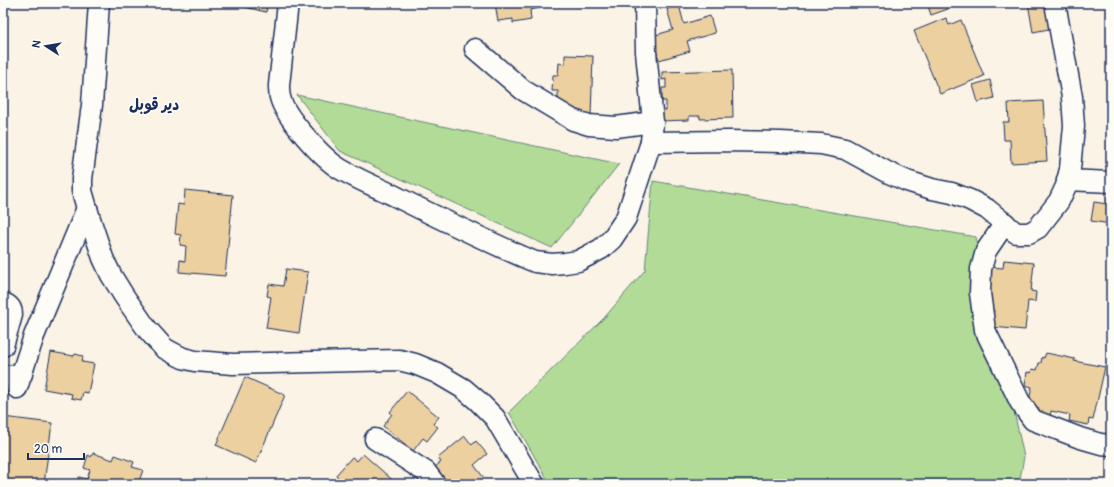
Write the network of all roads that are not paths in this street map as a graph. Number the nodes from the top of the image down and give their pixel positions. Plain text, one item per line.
1 (99, 3) edge
2 (288, 3) edge
3 (645, 3) edge
4 (1055, 3) edge
5 (475, 49) dead end
6 (653, 122) junction
7 (651, 142) junction
8 (1067, 180) junction
9 (1111, 182) edge
10 (87, 208) junction
11 (1005, 223) junction
12 (3, 303) edge
13 (3, 346) edge
14 (14, 379) edge
15 (375, 439) dead end
16 (1111, 445) edge
17 (435, 484) edge
18 (534, 484) edge

1 - 10 street
2 - 7 street
3 - 6 street
4 - 8 street
5 - 6 street
6 - 7 street
7 - 11 street
8 - 9 street
8 - 11 street
10 - 14 street
10 - 18 street
11 - 16 street
12 - 13 street
15 - 17 street

